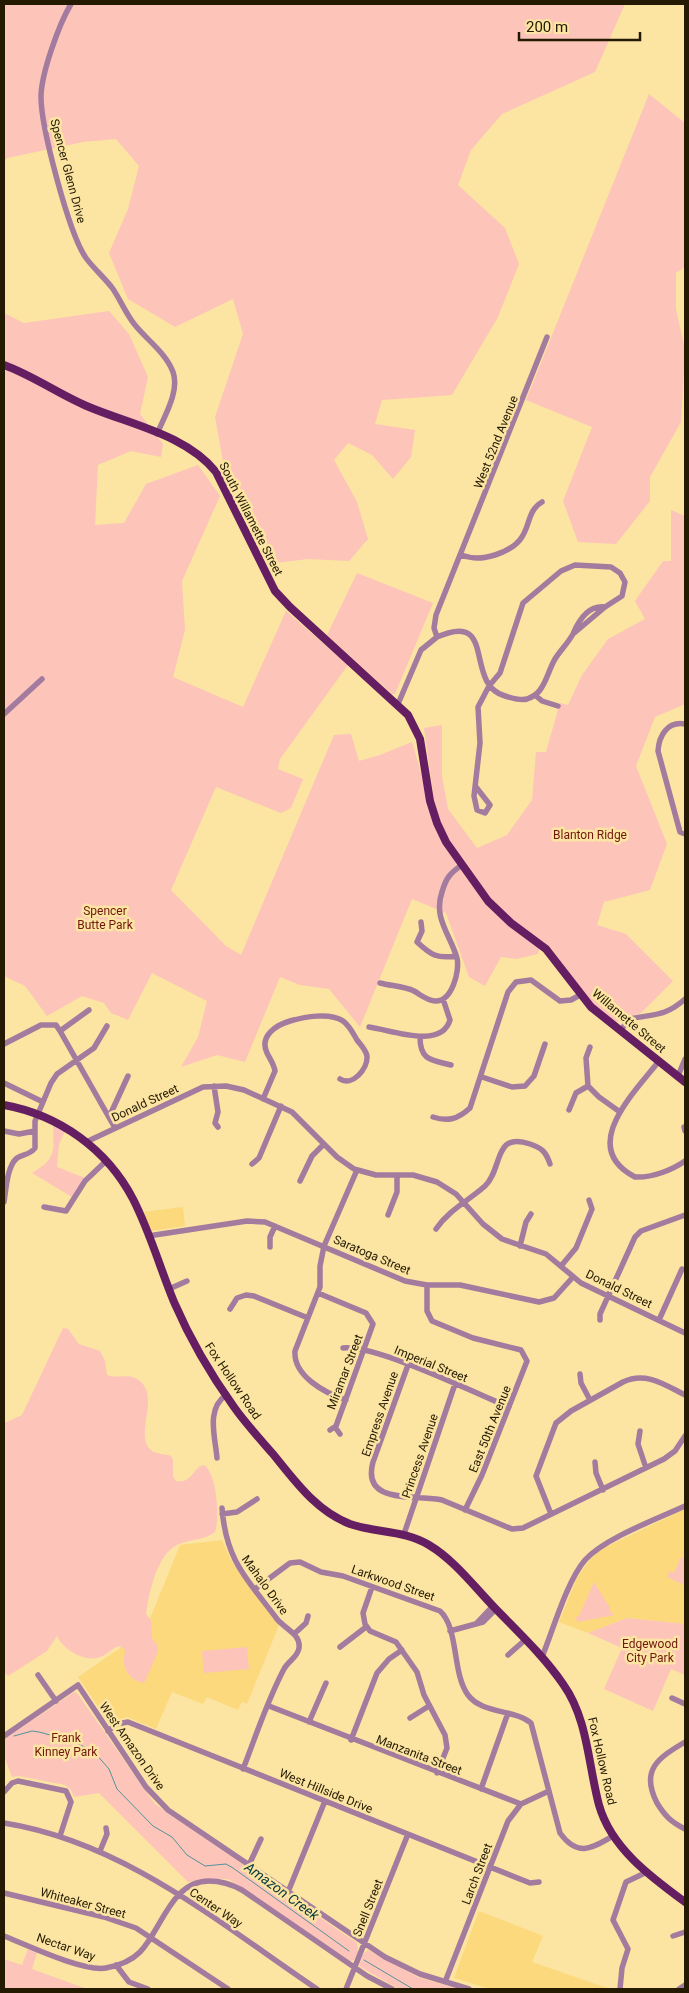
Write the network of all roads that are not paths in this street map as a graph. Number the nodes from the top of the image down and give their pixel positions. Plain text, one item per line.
1 (71, 4) edge
2 (548, 337) dead end
3 (4, 365) edge
4 (157, 434) junction
5 (542, 502) dead end
6 (461, 555) junction
7 (436, 637) junction
8 (350, 661) joint
9 (42, 679) dead end
10 (489, 686) junction
11 (535, 695) junction
12 (398, 704) junction
13 (558, 706) dead end
14 (4, 714) edge
15 (685, 724) edge
16 (476, 787) dead end
17 (685, 834) edge
18 (462, 865) junction
19 (421, 922) dead end
20 (456, 956) junction
21 (380, 984) dead end
22 (580, 995) junction
23 (685, 999) edge
24 (442, 1000) junction
25 (89, 1010) dead end
26 (107, 1026) dead end
27 (369, 1027) dead end
28 (621, 1030) junction
29 (60, 1031) junction
30 (420, 1037) junction
31 (4, 1044) edge
32 (544, 1044) dead end
33 (590, 1047) dead end
34 (685, 1059) edge
35 (78, 1060) junction
36 (659, 1061) junction
37 (451, 1065) dead end
38 (128, 1076) dead end
39 (678, 1076) junction
40 (482, 1077) junction
41 (340, 1079) dead end
42 (685, 1082) edge
43 (4, 1083) edge
44 (214, 1086) junction
45 (588, 1086) junction
46 (263, 1098) junction
47 (43, 1102) junction
48 (4, 1105) edge
49 (281, 1106) junction
50 (569, 1110) dead end
51 (620, 1112) junction
52 (38, 1114) junction
53 (110, 1115) junction
54 (433, 1117) dead end
55 (218, 1127) dead end
56 (116, 1128) junction
57 (4, 1131) edge
58 (35, 1131) junction
59 (86, 1142) junction
60 (324, 1144) junction
61 (106, 1161) junction
62 (685, 1161) edge
63 (252, 1164) dead end
64 (550, 1164) dead end
65 (357, 1170) junction
66 (397, 1174) junction
67 (300, 1180) dead end
68 (589, 1200) dead end
69 (4, 1202) edge
70 (463, 1202) junction
71 (44, 1207) dead end
72 (531, 1214) dead end
73 (388, 1215) dead end
74 (685, 1215) edge
75 (275, 1226) junction
76 (436, 1229) dead end
77 (148, 1236) junction
78 (324, 1246) junction
79 (520, 1246) junction
80 (270, 1247) dead end
81 (561, 1266) junction
82 (682, 1268) dead end
83 (573, 1277) junction
84 (187, 1281) dead end
85 (426, 1285) junction
86 (169, 1289) junction
87 (318, 1293) junction
88 (608, 1296) junction
89 (230, 1308) dead end
90 (308, 1318) junction
91 (600, 1320) dead end
92 (659, 1320) junction
93 (685, 1333) edge
94 (343, 1348) dead end
95 (364, 1351) junction
96 (408, 1365) junction
97 (580, 1374) dead end
98 (455, 1384) junction
99 (226, 1395) junction
100 (685, 1395) edge
101 (346, 1400) junction
102 (590, 1400) junction
103 (509, 1407) junction
104 (640, 1431) dead end
105 (340, 1434) dead end
106 (685, 1436) edge
107 (217, 1458) dead end
108 (595, 1462) dead end
109 (646, 1468) junction
110 (603, 1490) junction
111 (416, 1497) junction
112 (257, 1499) dead end
113 (685, 1506) edge
114 (465, 1510) junction
115 (551, 1514) junction
116 (404, 1534) junction
117 (372, 1587) junction
118 (254, 1589) junction
119 (495, 1608) junction
120 (308, 1616) dead end
121 (366, 1627) junction
122 (450, 1631) junction
123 (294, 1634) junction
124 (525, 1640) junction
125 (340, 1647) dead end
126 (402, 1650) junction
127 (508, 1655) dead end
128 (542, 1657) junction
129 (38, 1675) dead end
130 (326, 1682) dead end
131 (672, 1698) dead end
132 (56, 1701) junction
133 (685, 1704) edge
134 (269, 1706) junction
135 (429, 1706) junction
136 (508, 1713) junction
137 (410, 1718) dead end
138 (309, 1722) junction
139 (108, 1731) junction
140 (4, 1736) edge
141 (351, 1740) junction
142 (685, 1742) edge
143 (243, 1769) junction
144 (438, 1773) junction
145 (481, 1789) junction
146 (549, 1791) junction
147 (4, 1792) edge
148 (324, 1801) junction
149 (521, 1804) junction
150 (4, 1823) edge
151 (106, 1828) dead end
152 (685, 1829) edge
153 (408, 1834) junction
154 (60, 1836) junction
155 (613, 1836) junction
156 (261, 1839) dead end
157 (100, 1851) junction
158 (249, 1865) junction
159 (490, 1867) junction
160 (647, 1872) junction
161 (539, 1882) dead end
162 (288, 1892) junction
163 (4, 1893) edge
164 (178, 1895) junction
165 (685, 1902) edge
166 (685, 1932) edge
167 (4, 1936) edge
168 (673, 1936) dead end
169 (151, 1937) junction
170 (364, 1944) junction
171 (116, 1965) junction
172 (355, 1968) junction
173 (445, 1982) junction
174 (685, 1985) edge
175 (148, 1989) edge
176 (228, 1989) edge
177 (317, 1989) edge
178 (346, 1989) edge
179 (392, 1989) edge
180 (469, 1989) edge
181 (620, 1989) edge
182 (680, 1989) edge

1 - 4 street, Spencer Glenn Drive
2 - 6 street, West 52nd Avenue
3 - 4 main road, South Willamette Street
4 - 8 main road, South Willamette Street
5 - 6 street
6 - 7 street, West 52nd Avenue
7 - 10 street
7 - 12 street
8 - 12 main road, Willamette Street
9 - 14 street
10 - 11 street
10 - 11 street
10 - 16 street
11 - 13 street
12 - 18 main road, Willamette Street
15 - 17 street
18 - 20 street
18 - 22 main road, Willamette Street
19 - 20 street
20 - 24 street
21 - 24 street
22 - 28 main road, Willamette Street
22 - 40 street
23 - 28 street
24 - 30 street
25 - 29 street
26 - 35 street
27 - 30 street
28 - 36 main road, Willamette Street
29 - 31 street
29 - 35 street
30 - 37 street
32 - 40 street
33 - 45 street
34 - 39 street
35 - 47 street
35 - 53 street
36 - 39 main road, Willamette Street
36 - 51 street
38 - 53 street
39 - 42 main road, Willamette Street
40 - 54 street
41 - 46 street
43 - 47 street
44 - 46 street, Donald Street
44 - 55 street
44 - 56 street, Donald Street
45 - 50 street
45 - 51 street
46 - 49 street, Donald Street
47 - 52 street
48 - 52 main road, Fox Hollow Road
49 - 60 street, Donald Street
49 - 63 street
51 - 62 street
52 - 58 street
52 - 59 main road, Fox Hollow Road
53 - 56 street
56 - 59 street, Donald Street
57 - 58 street
58 - 69 street
59 - 61 main road, Fox Hollow Road
60 - 65 street, Donald Street
60 - 67 street
61 - 71 street
61 - 77 main road, Fox Hollow Road
64 - 70 street
65 - 66 street, Donald Street
65 - 78 street
66 - 70 street, Donald Street
66 - 73 street
68 - 81 street
70 - 76 street
70 - 79 street, Donald Street
72 - 79 street
74 - 88 street
75 - 77 street, Saratoga Street
75 - 78 street, Saratoga Street
75 - 80 street
77 - 86 main road, Fox Hollow Road
78 - 85 street, Saratoga Street
78 - 87 street
79 - 81 street, Donald Street
81 - 83 street, Donald Street
82 - 92 street, Donald Street
83 - 85 street, Saratoga Street
83 - 88 street, Donald Street
84 - 86 street
85 - 103 street, East 50th Avenue
86 - 99 main road, Fox Hollow Road
87 - 90 street
87 - 95 street, Miramar Street
88 - 91 street
88 - 92 street, Donald Street
89 - 90 street
90 - 101 street
92 - 93 street, Donald Street
94 - 95 street, Imperial Street
95 - 96 street, Imperial Street
95 - 101 street, Miramar Street
96 - 98 street, Imperial Street
96 - 111 street, Empress Avenue
97 - 102 street
98 - 103 street, Imperial Street
98 - 111 street, Princess Avenue
99 - 107 street
99 - 116 main road, Fox Hollow Road
100 - 102 street
101 - 105 street, Miramar Street
102 - 115 street
103 - 114 street, East 50th Avenue
104 - 109 street
106 - 109 street, Empress Avenue
108 - 110 street
109 - 110 street, Empress Avenue
110 - 115 street, Empress Avenue
111 - 114 street, Empress Avenue
111 - 116 street, Princess Avenue
112 - 118 street, Mahalo Drive
113 - 128 street
114 - 115 street, Empress Avenue
116 - 119 main road, Fox Hollow Road
117 - 118 street, Larkwood Street
117 - 121 street
117 - 122 street, Larkwood Street
118 - 123 street, Mahalo Drive
119 - 122 street
119 - 124 main road, Fox Hollow Road
120 - 123 street
121 - 125 street
121 - 126 street
122 - 136 street, Larkwood Street
123 - 134 street
124 - 127 street
124 - 128 main road, Fox Hollow Road
126 - 135 street
126 - 141 street
128 - 155 main road, Fox Hollow Road
129 - 132 street
130 - 138 street
131 - 133 street
132 - 139 street, West Amazon Drive
132 - 140 street
134 - 138 street, Manzanita Street
134 - 143 street
135 - 137 street
135 - 144 street
136 - 145 street
136 - 146 street, Larkwood Street
138 - 141 street, Manzanita Street
139 - 143 street, West Hillside Drive
139 - 158 street, West Amazon Drive
141 - 144 street, Manzanita Street
142 - 152 street
143 - 148 street, West Hillside Drive
144 - 145 street, Manzanita Street
145 - 149 street, Manzanita Street
146 - 149 street, Larch Street
146 - 155 street, Larkwood Street
147 - 154 street
148 - 153 street, West Hillside Drive
148 - 162 street
149 - 159 street, Larch Street
150 - 154 street, Center Way
151 - 157 street
153 - 159 street, West Hillside Drive
153 - 170 street, Snell Street
154 - 157 street, Center Way
155 - 160 main road, Fox Hollow Road
156 - 158 street
157 - 164 street, Center Way
158 - 162 street, West Amazon Drive
159 - 161 street, West Hillside Drive
159 - 173 street, Larch Street
160 - 165 main road, Fox Hollow Road
160 - 181 street
162 - 170 street, West Amazon Drive
163 - 169 street, Whiteaker Street
164 - 169 street, Nectar Way
164 - 172 street
164 - 177 street, Center Way
166 - 168 street
167 - 171 street, Nectar Way
169 - 171 street, Nectar Way
169 - 176 street, Whiteaker Street
170 - 172 street, Snell Street
170 - 173 street, West Amazon Drive
171 - 175 street
172 - 178 street, Snell Street
172 - 179 street
173 - 180 street, West Amazon Drive
174 - 182 street

